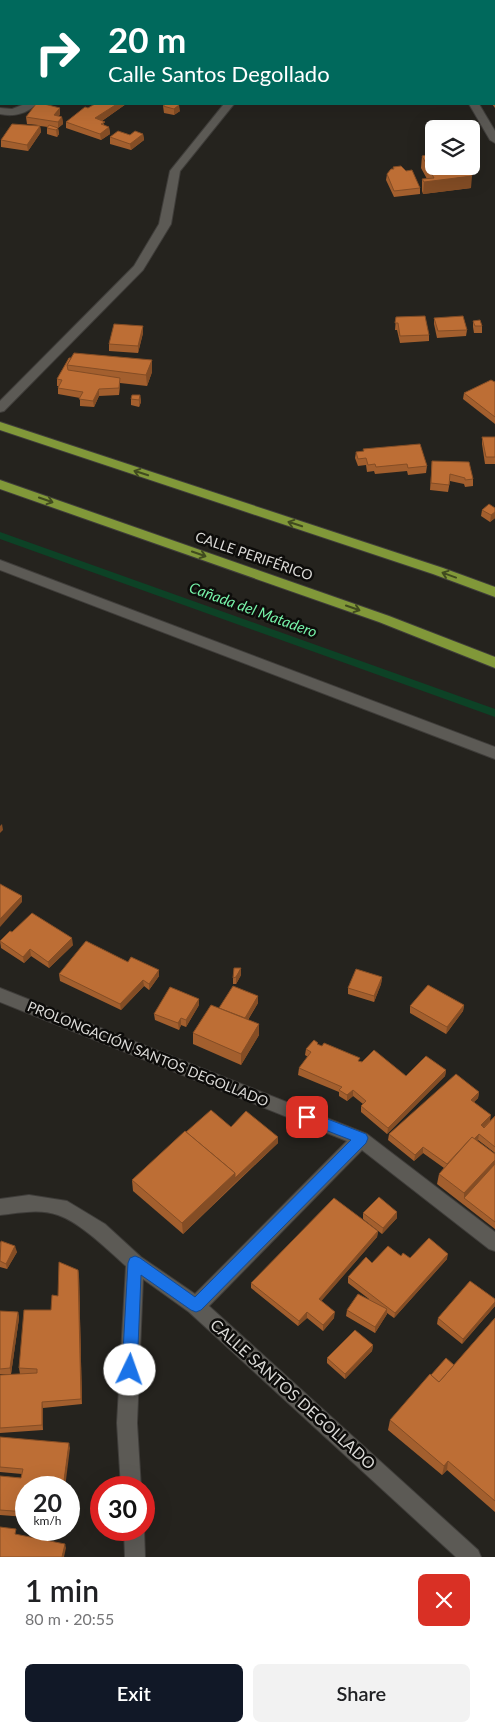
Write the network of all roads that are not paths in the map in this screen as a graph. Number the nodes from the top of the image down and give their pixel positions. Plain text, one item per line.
1 (30, 105) edge
2 (227, 105) edge
3 (475, 105) edge
4 (0, 111) edge
5 (495, 140) edge
6 (0, 408) edge
7 (0, 426) edge
8 (0, 484) edge
9 (0, 565) edge
10 (495, 592) edge
11 (495, 663) edge
12 (495, 754) edge
13 (0, 995) edge
14 (361, 1138) junction
15 (0, 1207) edge
16 (495, 1243) edge
17 (135, 1263) junction
18 (196, 1306) junction
19 (130, 1476) edge
20 (134, 1541) edge
21 (135, 1557) edge
22 (471, 1557) edge

1 - 4 street
2 - 6 street
3 - 5 street
10 -> 7 highway
8 -> 11 highway, CALLE PERIFÉRICO
9 - 12 street
13 - 14 street, PROLONGACIÓN SANTOS DEGOLLADO
14 - 16 street, PROLONGACIÓN SANTOS DEGOLLADO
14 - 18 street
15 - 17 street, CALLE SANTOS DEGOLLADO
17 - 18 street, CALLE SANTOS DEGOLLADO
17 - 19 street
18 - 22 street, CALLE SANTOS DEGOLLADO
20 - 21 street

